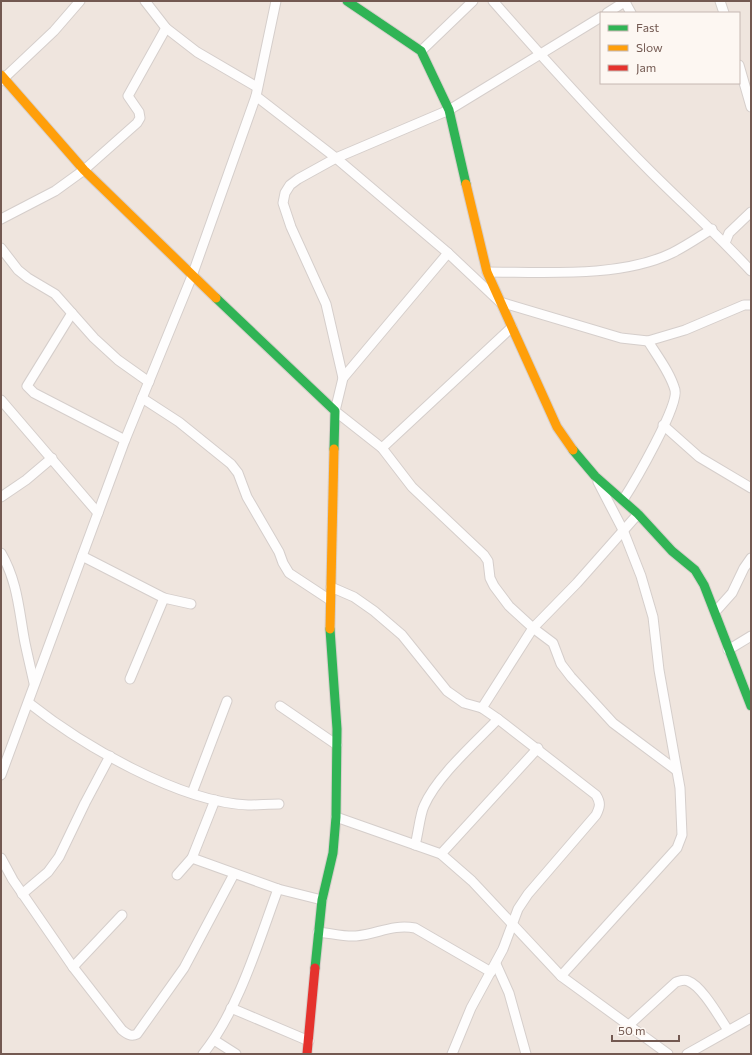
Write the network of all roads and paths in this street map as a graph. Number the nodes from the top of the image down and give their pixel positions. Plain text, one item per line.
1 (80, 1) edge
2 (145, 1) edge
3 (276, 1) edge
4 (347, 1) edge
5 (472, 1) edge
6 (493, 1) edge
7 (625, 1) edge
8 (720, 1) edge
9 (608, 12) edge
10 (630, 12) edge
11 (724, 12) edge
12 (600, 18) edge
13 (166, 28) junction
14 (421, 52) junction
15 (541, 55) junction
16 (740, 68) edge
17 (2, 78) edge
18 (256, 91) junction
19 (751, 107) edge
20 (449, 110) junction
21 (336, 158) junction
22 (84, 170) junction
23 (751, 212) edge
24 (1, 219) edge
25 (712, 229) junction
26 (725, 243) junction
27 (1, 248) edge
28 (448, 253) junction
29 (751, 271) edge
30 (487, 272) junction
31 (192, 276) junction
32 (500, 302) junction
33 (751, 305) edge
34 (72, 313) junction
35 (512, 327) junction
36 (648, 341) junction
37 (343, 378) junction
38 (149, 382) junction
39 (142, 398) junction
40 (1, 400) edge
41 (336, 411) junction
42 (663, 425) junction
43 (125, 440) junction
44 (382, 448) junction
45 (52, 458) junction
46 (595, 476) junction
47 (751, 488) edge
48 (1, 497) edge
49 (623, 500) junction
50 (98, 513) junction
51 (638, 514) junction
52 (623, 530) junction
53 (1, 554) edge
54 (82, 556) junction
55 (751, 558) edge
56 (332, 587) junction
57 (164, 598) junction
58 (330, 600) junction
59 (191, 604) dead end
60 (715, 612) junction
61 (532, 628) junction
62 (751, 636) edge
63 (728, 650) junction
64 (130, 679) dead end
65 (34, 683) junction
66 (228, 701) dead end
67 (28, 703) junction
68 (280, 706) dead end
69 (751, 706) edge
70 (482, 708) junction
71 (498, 719) junction
72 (337, 745) junction
73 (538, 748) junction
74 (110, 756) junction
75 (676, 770) junction
76 (1, 775) edge
77 (192, 793) junction
78 (215, 800) junction
79 (279, 804) dead end
80 (336, 817) junction
81 (415, 845) junction
82 (441, 854) junction
83 (1, 858) edge
84 (192, 858) junction
85 (234, 874) junction
86 (177, 875) dead end
87 (278, 889) junction
88 (22, 894) junction
89 (322, 900) junction
90 (122, 915) dead end
91 (512, 925) junction
92 (318, 932) junction
93 (496, 964) junction
94 (73, 967) junction
95 (491, 972) junction
96 (562, 976) junction
97 (231, 1008) junction
98 (751, 1018) edge
99 (630, 1025) junction
100 (728, 1030) junction
101 (214, 1040) junction
102 (309, 1041) junction
103 (203, 1054) edge
104 (236, 1054) edge
105 (307, 1054) edge
106 (452, 1054) edge
107 (526, 1054) edge
108 (668, 1054) edge
109 (687, 1054) edge

1 - 17 street
2 - 13 street
3 - 18 street
4 - 14 street
5 - 14 street
6 - 15 street
7 - 9 street
7 - 10 street
8 - 11 street
12 - 15 street
13 - 18 street
13 - 22 street
14 - 20 street
15 - 20 street
15 - 25 street
16 - 19 street
17 - 22 street
18 - 21 street
18 - 31 street
20 - 21 street
20 - 30 street
21 - 28 street
21 - 37 street
22 - 24 street
22 - 31 street
23 - 26 street
25 - 26 street
25 - 30 street
26 - 29 street
27 - 34 street
28 - 32 street
28 - 37 street
30 - 32 street
31 - 38 street
31 - 41 street
32 - 35 street
32 - 36 street
33 - 36 street
34 - 38 street
34 - 43 street
35 - 44 street
35 - 46 street
36 - 42 street
37 - 41 street
38 - 39 street
39 - 43 street
39 - 58 street
40 - 45 street
41 - 44 street
41 - 56 street
42 - 47 street
42 - 49 street
43 - 50 street
44 - 61 street
45 - 48 street
45 - 50 street
46 - 49 street
46 - 52 street
49 - 51 street
50 - 54 street
51 - 52 street
51 - 60 street
52 - 61 street
52 - 75 street
53 - 65 street
54 - 57 street
54 - 65 street
55 - 60 street
56 - 58 street
56 - 70 street
57 - 59 street
57 - 64 street
58 - 72 street
60 - 63 street
61 - 70 street
61 - 75 street
62 - 63 street
63 - 69 street
65 - 67 street
66 - 77 street
67 - 74 street
67 - 76 street
68 - 72 street
70 - 71 street
71 - 73 street
71 - 81 street
72 - 80 street
73 - 82 street
73 - 91 street
74 - 77 street
74 - 88 street
75 - 96 street
77 - 78 street
78 - 79 street
78 - 84 street
80 - 81 street
80 - 89 street
81 - 82 street
82 - 91 street
83 - 88 street
84 - 85 street
84 - 86 street
85 - 87 street
85 - 94 street
87 - 89 street
87 - 97 street
88 - 94 street
89 - 92 street
90 - 94 street
91 - 93 street
91 - 96 street
92 - 95 street
92 - 102 street
93 - 95 street
93 - 107 street
95 - 106 street
96 - 99 street
97 - 101 street
97 - 102 street
98 - 100 street
99 - 100 street
99 - 108 street
100 - 109 street
101 - 103 street
101 - 104 street
102 - 105 street

